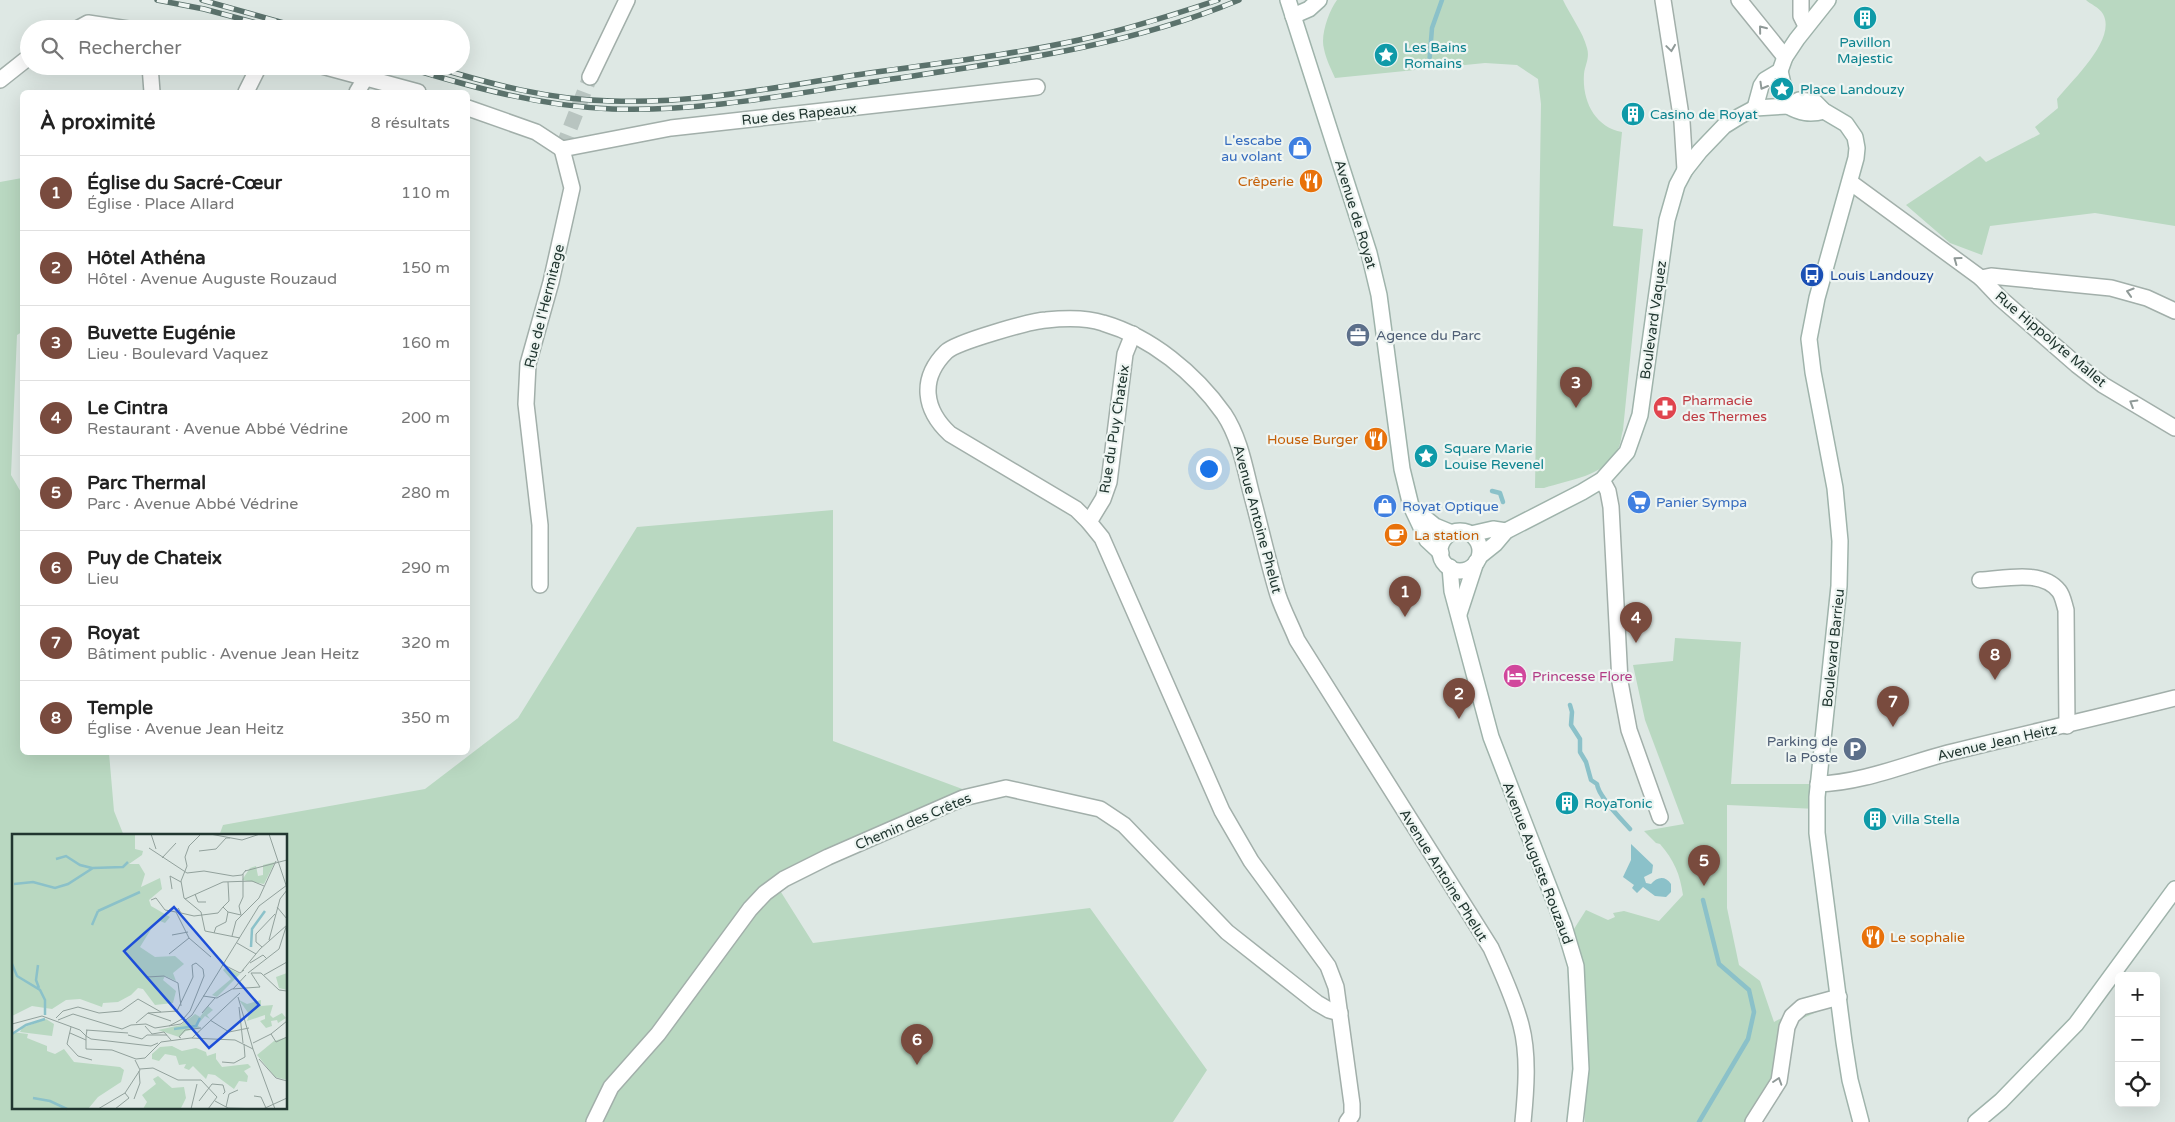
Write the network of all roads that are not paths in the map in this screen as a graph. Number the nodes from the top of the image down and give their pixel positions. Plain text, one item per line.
1 (627, 0) edge
2 (1288, 0) edge
3 (1319, 0) edge
4 (1663, 0) edge
5 (1739, 0) edge
6 (1801, 0) edge
7 (1828, 0) edge
8 (1293, 16) junction
9 (1806, 26) junction
10 (20, 64) edge
11 (1782, 64) junction
12 (151, 75) edge
13 (254, 75) edge
14 (358, 75) edge
15 (366, 77) junction
16 (590, 77) tunnel mouth
17 (0, 80) edge
18 (1037, 87) dead end
19 (152, 90) edge
20 (247, 90) edge
21 (358, 90) edge
22 (411, 90) edge
23 (1788, 106) junction
24 (1755, 108) junction
25 (1824, 110) joint
26 (470, 111) edge
27 (562, 149) junction
28 (1685, 170) junction
29 (1850, 182) junction
30 (1981, 278) junction
31 (2175, 311) edge
32 (1133, 334) junction
33 (2175, 428) edge
34 (1602, 480) junction
35 (1411, 506) junction
36 (1090, 522) junction
37 (1506, 531) junction
38 (1452, 532) junction
39 (1471, 534) junction
40 (1440, 553) junction
41 (1478, 559) junction
42 (1450, 567) junction
43 (1980, 580) dead end
44 (540, 585) dead end
45 (1459, 614) junction
46 (2175, 698) edge
47 (2067, 726) junction
48 (1818, 784) junction
49 (1660, 817) dead end
50 (2175, 889) edge
51 (1839, 997) junction
52 (1340, 1013) junction
53 (1576, 1121) edge
54 (1861, 1121) edge
55 (594, 1122) edge
56 (1347, 1122) edge
57 (1523, 1122) edge
58 (1753, 1122) edge
59 (1976, 1122) edge

1 - 16 street
2 - 8 street, Avenue de Royat
3 - 8 street
4 -> 28 street
11 -> 5 street
6 - 9 street
7 - 9 street
8 - 35 street, Avenue de Royat
9 - 11 street
10 - 17 street
11 - 23 street
11 -> 24 street
12 - 19 street
13 - 20 street
14 - 15 street
15 - 21 street
15 - 22 street
18 - 27 street, Rue des Rapeaux
23 - 24 street, Boulevard Vaquez
23 - 25 street, Boulevard Vaquez
24 - 28 street, Boulevard Vaquez
25 - 29 street, Boulevard Barrieu
26 - 27 street
27 - 44 street, Rue de l'Hermitage
28 - 34 street, Boulevard Vaquez
30 -> 29 street, Rue Hippolyte Mallet
29 - 48 street, Boulevard Barrieu
31 -> 30 street
33 -> 30 street, Rue Hippolyte Mallet
32 - 36 street, Rue du Puy Chateix
32 - 36 street, Avenue Antoine Phelut
32 - 57 street, Avenue Antoine Phelut
34 - 37 street, Boulevard Vaquez
34 - 49 street
35 - 38 street
35 - 40 street, Avenue de Royat
36 - 52 street, Avenue Antoine Phelut
37 - 39 street
37 - 41 street
38 - 39 street
38 - 40 street
39 - 41 street
40 - 42 street
41 - 42 street
41 - 45 street
42 - 45 street, Avenue Auguste Rouzaud
43 - 47 street
45 - 53 street, Avenue Auguste Rouzaud
46 - 47 street, Avenue Jean Heitz
47 - 48 street, Avenue Jean Heitz
48 - 51 street, Boulevard Barrieu
50 - 59 street
51 - 54 street, Boulevard Barrieu
58 -> 51 street
52 - 55 street, Chemin des Crêtes
52 - 56 street, Avenue Antoine Phelut

